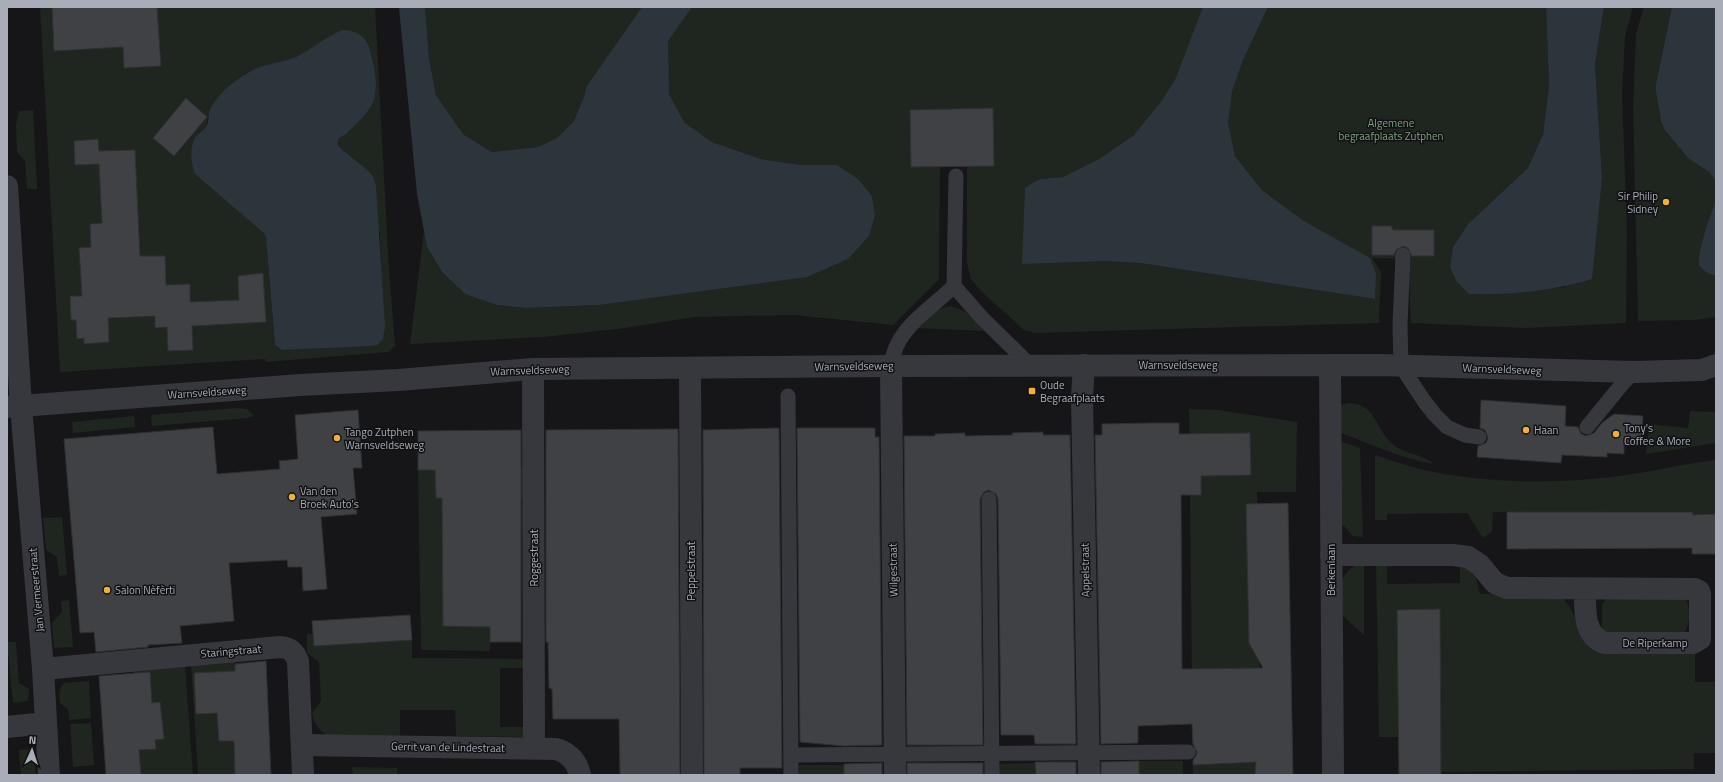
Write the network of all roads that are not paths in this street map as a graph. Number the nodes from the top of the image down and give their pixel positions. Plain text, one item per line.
1 (956, 176) dead end
2 (7, 186) edge
3 (1403, 256) dead end
4 (954, 286) junction
5 (1030, 365) junction
6 (1084, 365) junction
7 (891, 366) junction
8 (1330, 366) junction
9 (1401, 366) junction
10 (690, 368) junction
11 (534, 369) junction
12 (1711, 370) edge
13 (1634, 372) junction
14 (788, 396) dead end
15 (14, 407) edge
16 (1587, 427) dead end
17 (1479, 437) dead end
18 (989, 499) dead end
19 (1331, 554) junction
20 (1585, 590) junction
21 (43, 669) junction
22 (46, 723) junction
23 (7, 727) edge
24 (302, 745) junction
25 (534, 748) junction
26 (1188, 752) dead end
27 (992, 753) junction
28 (1088, 753) junction
29 (791, 755) junction
30 (895, 764) edge
31 (49, 775) edge
32 (303, 775) edge
33 (580, 775) edge
34 (692, 775) edge
35 (791, 775) edge
36 (992, 775) edge
37 (1089, 775) edge
38 (1333, 775) edge

1 - 4 lane
2 - 15 street, Jan Vermeerstraat
3 - 9 lane
4 - 5 lane
4 - 7 lane
5 - 6 street, Warnsveldseweg
5 - 7 street, Warnsveldseweg
6 - 8 street, Warnsveldseweg
6 - 28 street, Appelstraat
7 - 10 street, Warnsveldseweg
7 - 30 street, Wilgestraat
8 - 9 street, Warnsveldseweg
8 - 19 street, Berkenlaan
9 - 13 street, Warnsveldseweg
9 - 17 lane
10 - 11 street, Warnsveldseweg
10 - 34 street, Peppelstraat
11 - 15 street, Warnsveldseweg
11 - 25 street, Roggestraat
12 - 13 street, Warnsveldseweg
13 - 16 lane
14 - 29 lane
15 - 21 street, Jan Vermeerstraat
18 - 27 lane
19 - 20 street, De Riperkamp
19 - 38 street, Berkenlaan
20 - 20 street, De Riperkamp
21 - 22 street, Jan Vermeerstraat
21 - 24 street, Staringstraat
22 - 23 street
22 - 31 street, Jan Vermeerstraat
24 - 25 street, Gerrit van de Lindestraat
24 - 32 street, Staringstraat
25 - 33 street, Gerrit van de Lindestraat
26 - 28 lane
27 - 28 lane
27 - 30 lane
27 - 36 lane
28 - 37 street, Appelstraat
29 - 30 lane
29 - 35 lane

